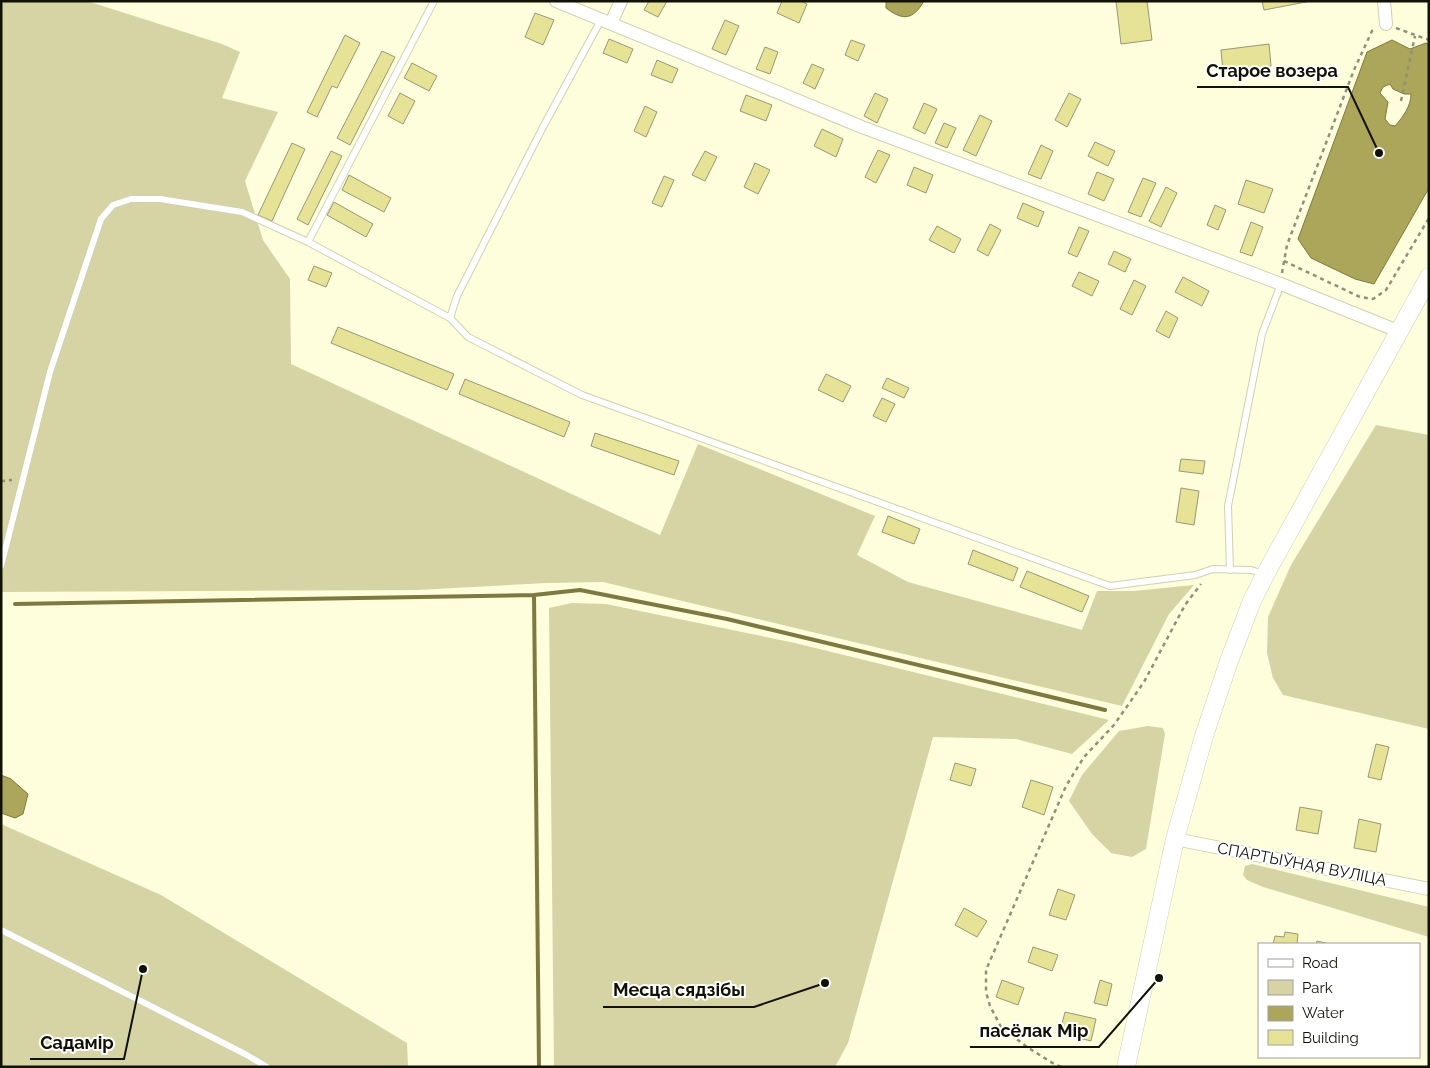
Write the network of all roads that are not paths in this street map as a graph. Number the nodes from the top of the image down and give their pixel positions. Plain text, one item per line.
1 (434, 1) edge
2 (556, 1) edge
3 (621, 1) edge
4 (1384, 1) edge
5 (606, 22) junction
6 (1386, 24) road end
7 (308, 242) junction
8 (1429, 276) edge
9 (1281, 284) junction
10 (450, 318) junction
11 (1398, 331) junction
12 (1, 566) edge
13 (1230, 570) junction
14 (1265, 575) junction
15 (1175, 839) junction
16 (1429, 889) edge
17 (1, 930) edge
18 (267, 1067) edge
19 (1126, 1067) edge

1 - 7 lane
2 - 5 street
3 - 5 street
4 - 6 street
5 - 9 street
5 - 10 lane
7 - 10 lane
7 - 12 lane
8 - 11 main road
9 - 11 street
9 - 13 lane
10 - 13 lane
11 - 14 main road
13 - 14 lane
14 - 15 main road
15 - 16 street, СПАРТЫЎНАЯ ВУЛІЦА
15 - 19 main road
17 - 18 lane

